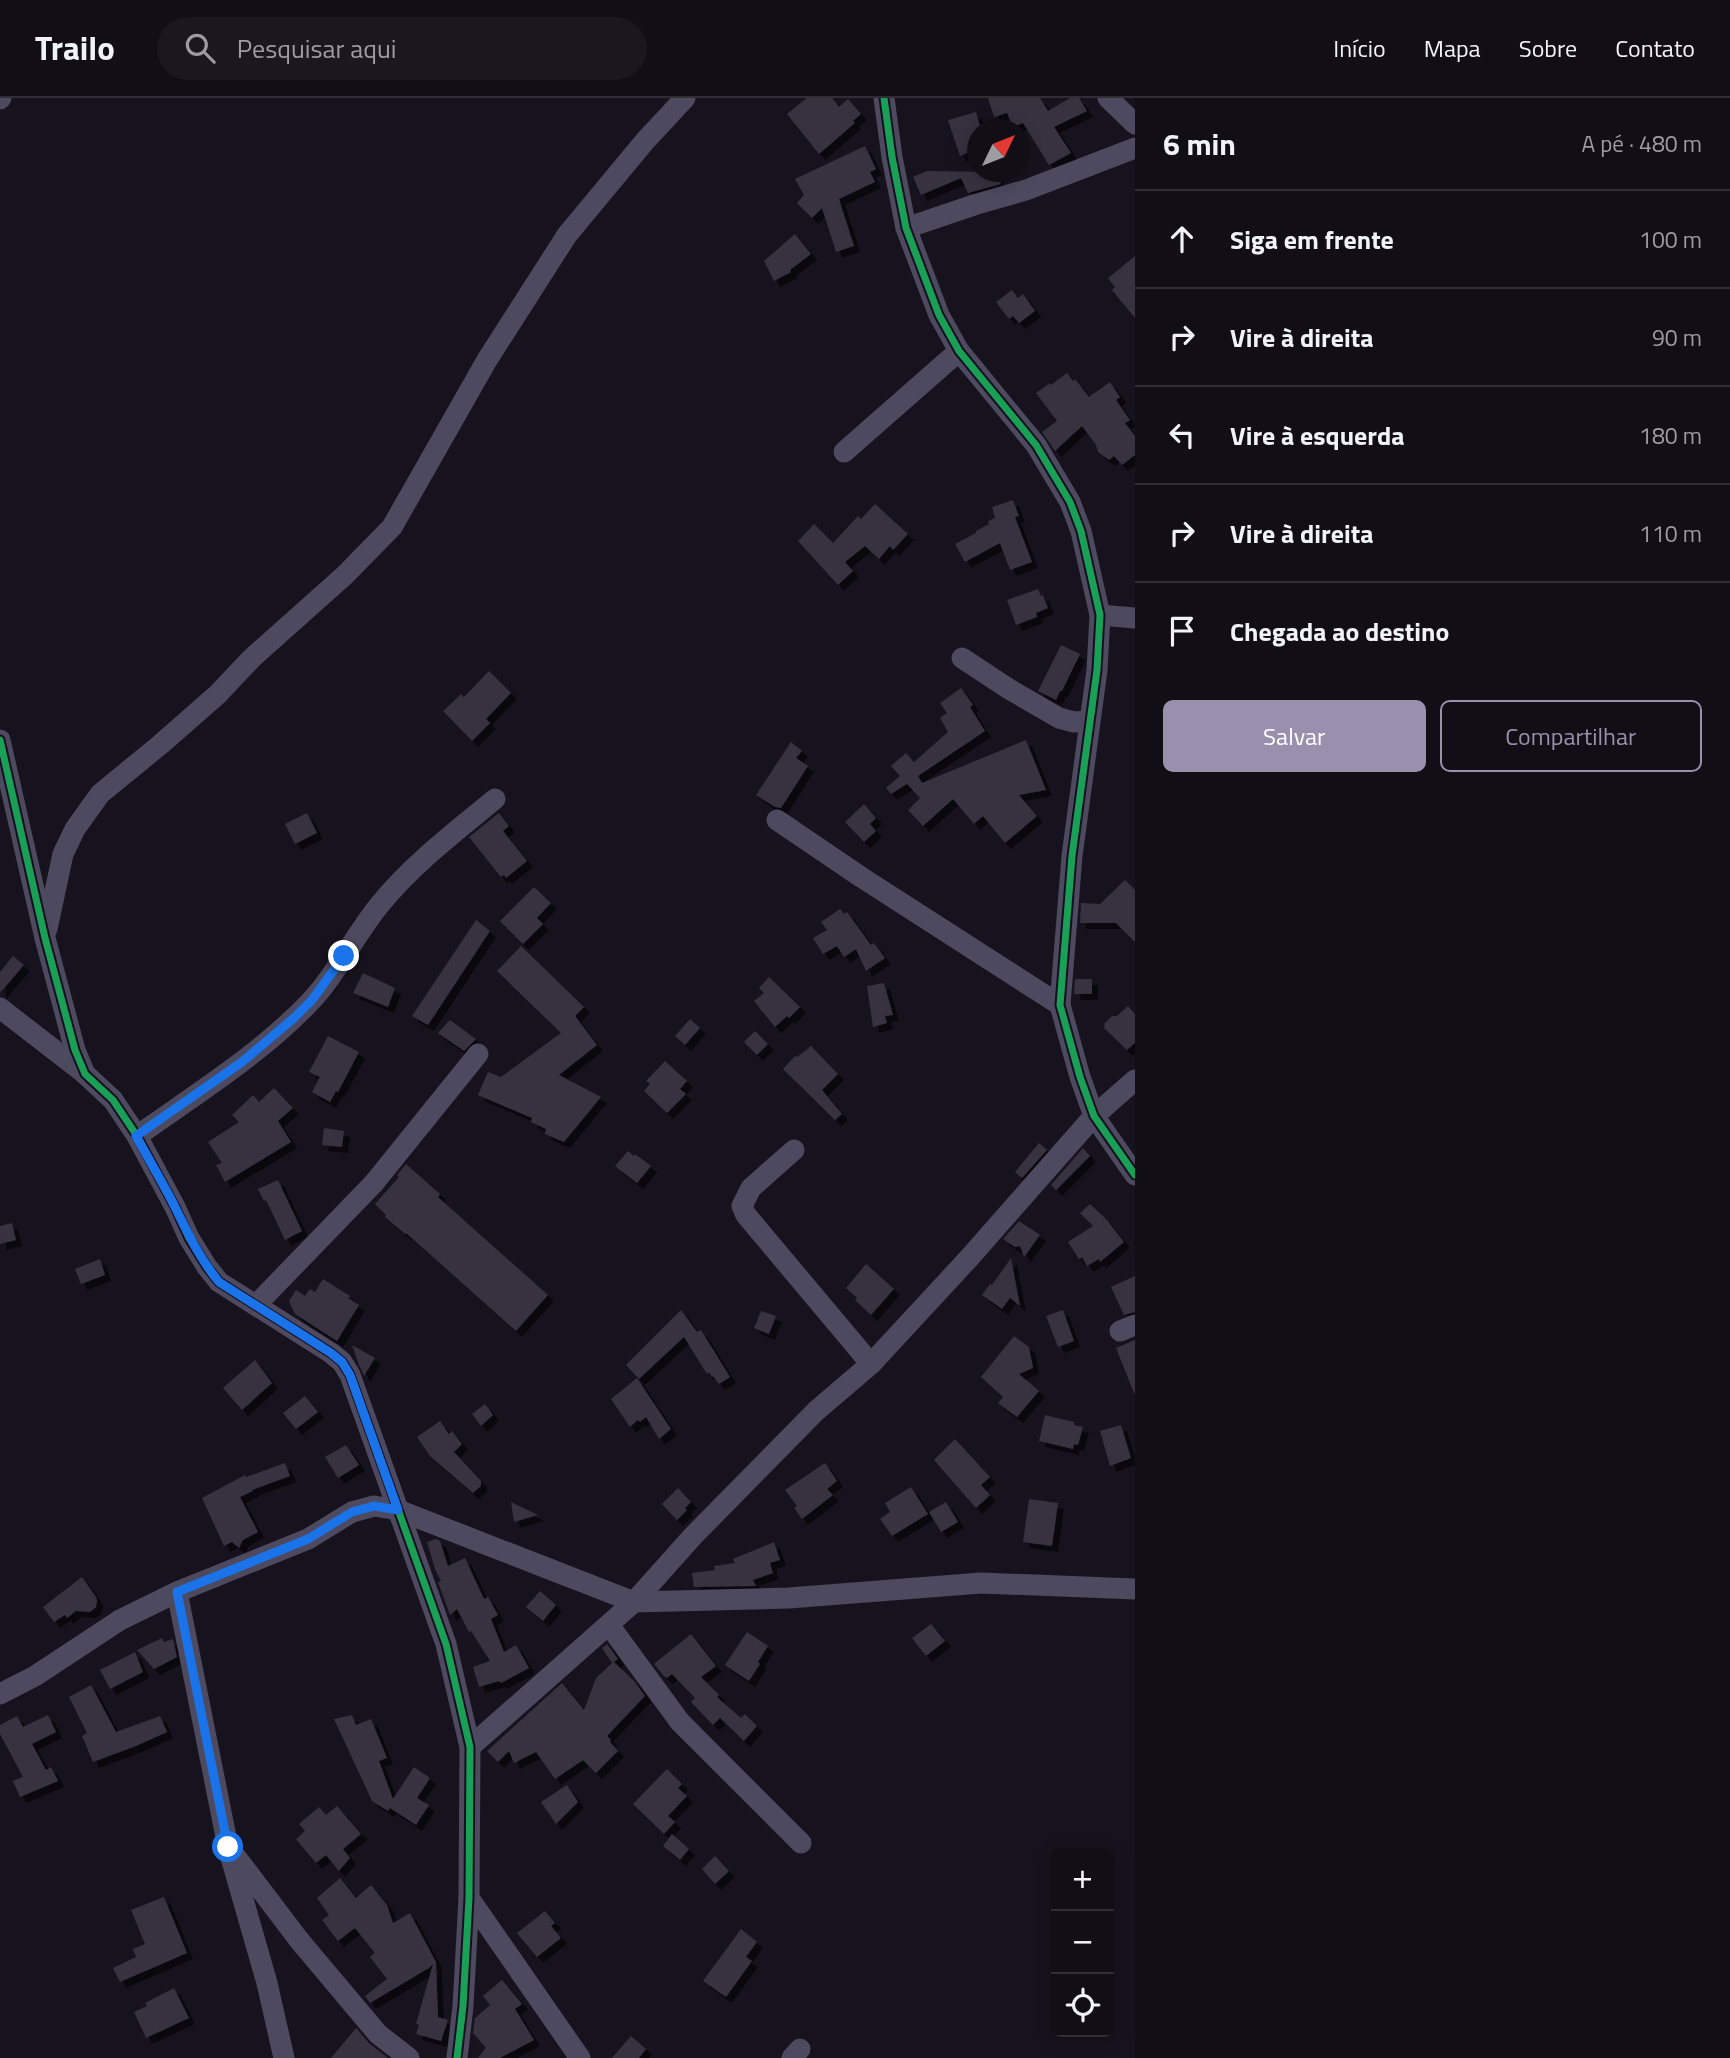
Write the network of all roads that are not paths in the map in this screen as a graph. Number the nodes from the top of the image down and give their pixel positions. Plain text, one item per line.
1 (685, 98) edge
2 (1108, 98) edge
3 (882, 99) edge
4 (1135, 124) edge
5 (1135, 148) edge
6 (906, 228) junction
7 (959, 351) junction
8 (844, 452) dead end
9 (1100, 615) junction
10 (1135, 618) edge
11 (962, 658) dead end
12 (1089, 721) junction
13 (0, 740) edge
14 (495, 799) dead end
15 (777, 820) dead end
16 (45, 938) junction
17 (1060, 1006) junction
18 (0, 1008) edge
19 (478, 1054) dead end
20 (86, 1074) junction
21 (1135, 1080) edge
22 (1094, 1116) junction
23 (136, 1136) junction
24 (794, 1150) dead end
25 (1135, 1175) edge
26 (256, 1305) junction
27 (871, 1364) junction
28 (398, 1510) junction
29 (1135, 1589) edge
30 (177, 1592) junction
31 (634, 1602) junction
32 (609, 1625) junction
33 (0, 1694) edge
34 (470, 1749) junction
35 (801, 1843) dead end
36 (228, 1847) junction
37 (469, 1898) junction
38 (284, 2058) edge
39 (409, 2058) edge
40 (457, 2058) edge
41 (580, 2058) edge

1 - 16 street
2 - 4 street
3 - 6 street
5 - 6 street
6 - 7 street
7 - 8 street
7 - 9 street
9 - 10 street
9 - 12 street
11 - 12 street
12 - 17 street
13 - 16 street
14 - 23 street
15 - 17 street
16 - 20 street
17 - 22 street
18 - 20 street
19 - 26 street
20 - 23 street
21 - 22 street
22 - 25 street
22 - 27 street
23 - 26 street
24 - 27 street
26 - 28 street
27 - 31 street
28 - 30 street
28 - 31 street
28 - 34 street
29 - 31 street
30 - 33 street
30 - 36 street
31 - 32 street
31 - 34 street
32 - 34 street
32 - 35 street
34 - 37 street
36 - 38 street
36 - 39 street
37 - 40 street
37 - 41 street

